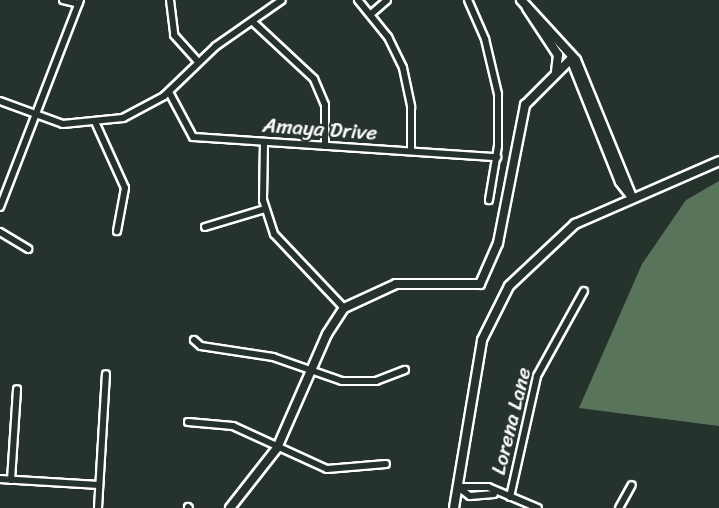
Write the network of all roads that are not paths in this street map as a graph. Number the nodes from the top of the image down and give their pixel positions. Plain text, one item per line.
1 (63, 0) edge
2 (170, 0) edge
3 (282, 0) edge
4 (357, 0) edge
5 (387, 0) edge
6 (468, 0) edge
7 (79, 2) edge
8 (523, 2) edge
9 (371, 14) junction
10 (254, 22) junction
11 (571, 59) junction
12 (198, 62) junction
13 (555, 72) junction
14 (169, 92) junction
15 (0, 101) edge
16 (37, 117) junction
17 (96, 124) junction
18 (264, 142) junction
19 (326, 146) junction
20 (411, 151) junction
21 (497, 157) junction
22 (719, 161) edge
23 (3, 195) edge
24 (632, 197) junction
25 (489, 200) dead end
26 (0, 207) edge
27 (265, 209) junction
28 (205, 227) dead end
29 (117, 231) dead end
30 (0, 232) edge
31 (28, 249) dead end
32 (584, 291) dead end
33 (344, 308) junction
34 (194, 340) dead end
35 (405, 370) dead end
36 (311, 371) junction
37 (106, 374) dead end
38 (17, 389) dead end
39 (188, 422) dead end
40 (277, 448) junction
41 (386, 464) dead end
42 (0, 479) edge
43 (11, 480) junction
44 (99, 485) junction
45 (632, 485) dead end
46 (458, 487) junction
47 (494, 494) junction
48 (510, 497) junction
49 (98, 508) edge
50 (230, 508) edge
51 (454, 508) edge
52 (538, 508) edge
53 (619, 508) edge

1 - 7 street
2 - 12 street
3 - 10 street
4 - 9 street
5 - 9 street
6 - 21 street
7 - 16 street
8 - 11 main road
8 - 13 main road
9 - 20 street
10 - 12 street
10 - 19 street
11 - 13 main road
11 - 24 main road
12 - 14 street
13 - 33 main road
14 - 17 street
14 - 18 street, Amaya Drive
15 - 16 street
16 - 17 street
16 - 23 street
17 - 29 street
18 - 19 street, Amaya Drive
18 - 27 street
19 - 20 street, Amaya Drive
20 - 21 street, Amaya Drive
21 - 25 street
22 - 24 main road
23 - 26 street
24 - 46 main road
27 - 28 street
27 - 33 street
30 - 31 street
32 - 48 street, Lorena Lane
33 - 36 main road
34 - 36 street
35 - 36 street
36 - 40 main road
37 - 44 street
38 - 43 street
39 - 40 street
40 - 41 street
40 - 50 main road
42 - 43 street
43 - 44 street
44 - 49 street
45 - 53 street
46 - 47 street
46 - 47 street
46 - 51 main road
47 - 48 street
48 - 52 street

